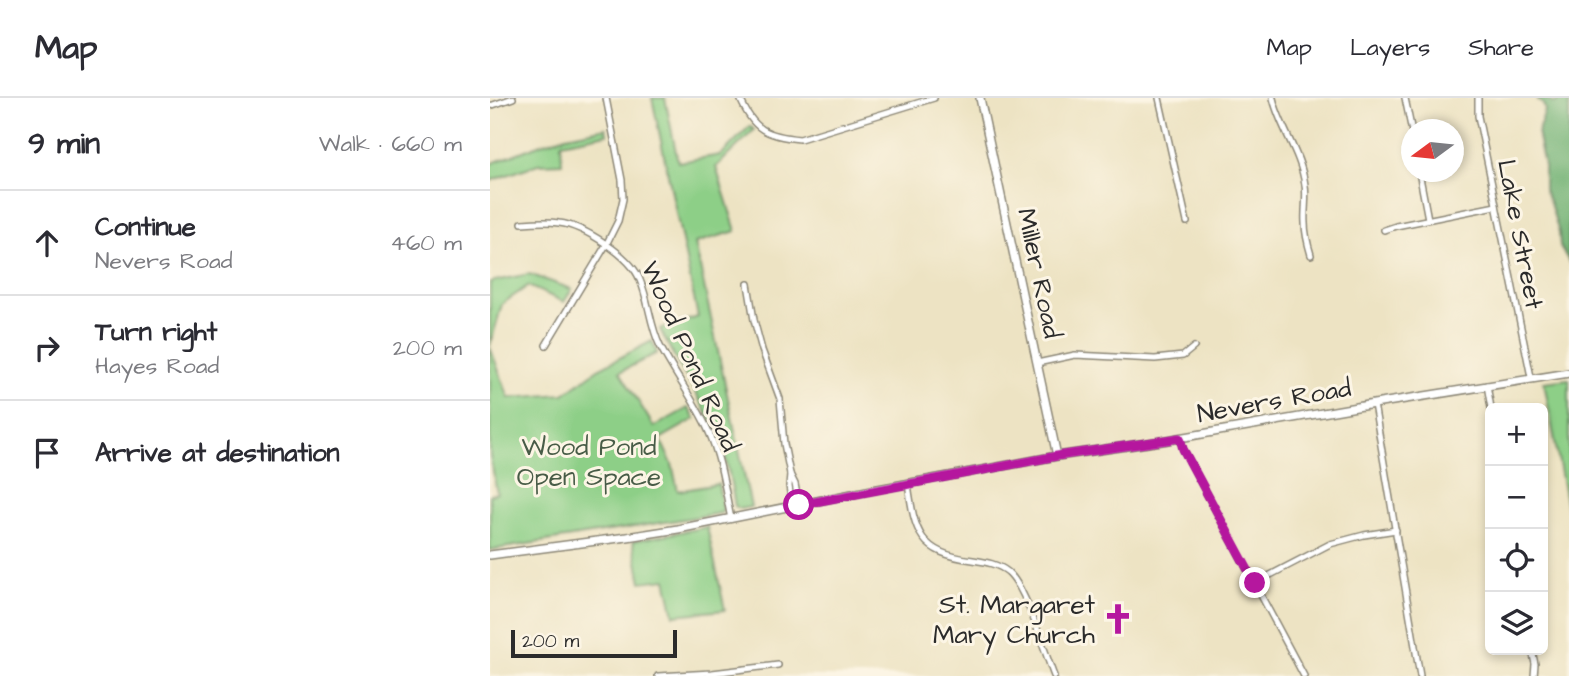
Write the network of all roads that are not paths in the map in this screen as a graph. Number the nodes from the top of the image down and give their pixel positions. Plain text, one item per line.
1 (513, 98) edge
2 (606, 98) edge
3 (740, 98) edge
4 (934, 98) edge
5 (980, 98) edge
6 (1159, 98) edge
7 (1273, 98) edge
8 (1405, 98) edge
9 (1478, 98) edge
10 (490, 106) edge
11 (1409, 119) edge
12 (1421, 182) edge
13 (1496, 206) junction
14 (1428, 219) junction
15 (1187, 222) dead end
16 (522, 223) dead end
17 (1384, 230) dead end
18 (606, 245) junction
19 (1311, 256) dead end
20 (748, 284) dead end
21 (546, 345) dead end
22 (1194, 347) dead end
23 (1037, 363) junction
24 (1569, 373) edge
25 (1531, 377) junction
26 (1487, 385) junction
27 (1490, 403) edge
28 (1374, 404) junction
29 (1180, 438) junction
30 (1057, 456) junction
31 (908, 484) junction
32 (795, 505) junction
33 (731, 519) junction
34 (1396, 530) junction
35 (490, 555) edge
36 (1255, 583) junction
37 (1533, 655) edge
38 (778, 665) dead end
39 (658, 676) edge
40 (1054, 676) edge
41 (1304, 676) edge
42 (1420, 676) edge
43 (1534, 676) edge

1 - 10 street
2 - 18 street, Wood Pond Road
3 - 4 street
5 - 23 street, Miller Road
6 - 15 street
7 - 19 street
8 - 11 street
9 - 13 street, Lake Street
12 - 14 street
13 - 14 street
13 - 25 street, Lake Street
14 - 17 street
16 - 18 street
18 - 21 street
18 - 33 street, Wood Pond Road
20 - 32 street
22 - 23 street
23 - 30 street, Miller Road
24 - 25 street, Nevers Road
25 - 26 street, Nevers Road
26 - 27 street
26 - 28 street, Nevers Road
28 - 29 street, Nevers Road
28 - 34 street
29 - 30 street, Nevers Road
29 - 36 street
30 - 31 street, Nevers Road
31 - 32 street, Nevers Road
31 - 40 street
32 - 33 street, Nevers Road
33 - 35 street, Nevers Road
34 - 36 street
34 - 42 street
36 - 41 street
37 - 43 street
38 - 39 street

